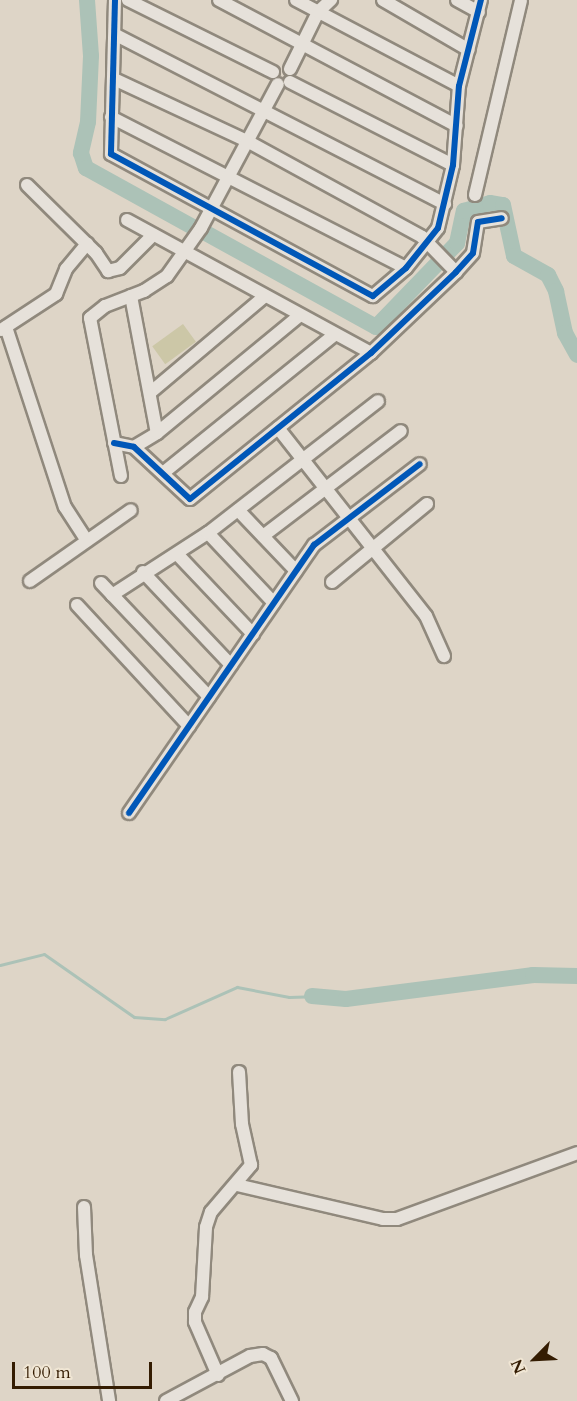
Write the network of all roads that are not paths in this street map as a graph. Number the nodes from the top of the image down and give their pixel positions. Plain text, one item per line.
1 (115, 0) edge
2 (128, 0) edge
3 (219, 0) edge
4 (296, 0) edge
5 (331, 0) edge
6 (383, 0) edge
7 (457, 0) edge
8 (521, 0) edge
9 (480, 6) edge
10 (318, 12) junction
11 (116, 35) junction
12 (301, 45) junction
13 (469, 50) junction
14 (283, 77) junction
15 (114, 79) junction
16 (459, 86) junction
17 (265, 109) junction
18 (111, 117) junction
19 (457, 126) junction
20 (247, 141) junction
21 (453, 165) junction
22 (228, 174) junction
23 (27, 185) dead end
24 (475, 195) dead end
25 (445, 204) junction
26 (211, 209) junction
27 (502, 218) dead end
28 (127, 220) dead end
29 (153, 235) junction
30 (428, 243) junction
31 (87, 244) junction
32 (184, 252) junction
33 (406, 268) junction
34 (456, 272) junction
35 (131, 296) junction
36 (265, 296) junction
37 (300, 315) junction
38 (3, 329) edge
39 (335, 334) junction
40 (371, 353) junction
41 (151, 392) junction
42 (378, 401) dead end
43 (278, 428) junction
44 (401, 431) dead end
45 (157, 433) junction
46 (114, 442) junction
47 (134, 447) junction
48 (303, 459) junction
49 (420, 464) dead end
50 (163, 473) junction
51 (121, 476) dead end
52 (326, 488) junction
53 (427, 504) dead end
54 (131, 510) dead end
55 (238, 510) junction
56 (350, 518) junction
57 (208, 533) junction
58 (263, 536) junction
59 (87, 541) junction
60 (372, 547) junction
61 (178, 555) junction
62 (296, 571) junction
63 (143, 572) junction
64 (30, 581) dead end
65 (332, 582) dead end
66 (101, 583) dead end
67 (112, 595) junction
68 (274, 603) junction
69 (77, 605) dead end
70 (253, 634) junction
71 (444, 657) dead end
72 (231, 665) junction
73 (209, 696) junction
74 (189, 726) junction
75 (129, 813) dead end
76 (239, 1072) dead end
77 (577, 1153) edge
78 (237, 1185) junction
79 (84, 1207) dead end
80 (218, 1376) junction
81 (109, 1401) edge
82 (166, 1401) edge
83 (292, 1401) edge

1 - 11 street
2 - 14 street
3 - 12 street
4 - 10 street
5 - 10 street
6 - 13 street
7 - 9 street
8 - 24 street
9 - 13 street
10 - 12 street
10 - 16 street
11 - 15 street
11 - 17 street
12 - 14 street
12 - 19 street
13 - 16 street
14 - 17 street
14 - 21 street
15 - 18 street
15 - 20 street
16 - 19 street
17 - 20 street
17 - 25 street
18 - 22 street
18 - 26 street
19 - 21 street
20 - 22 street
20 - 30 street
21 - 25 street
22 - 26 street
22 - 33 street
23 - 31 street
25 - 30 street
26 - 32 street
26 - 33 street
27 - 34 street
28 - 29 street
29 - 31 street
29 - 32 street
30 - 33 street
30 - 34 street
31 - 38 street
32 - 35 street
32 - 36 street
34 - 40 street
35 - 41 street
35 - 46 street
36 - 37 street
36 - 41 street
37 - 39 street
37 - 45 street
38 - 59 street
39 - 40 street
39 - 50 street
40 - 43 street
41 - 45 street
42 - 48 street
43 - 48 street
43 - 50 street
44 - 52 street
45 - 47 street
46 - 47 street
46 - 51 street
47 - 50 street
48 - 52 street
48 - 55 street
49 - 56 street
52 - 56 street
52 - 58 street
53 - 60 street
54 - 59 street
55 - 57 street
55 - 58 street
56 - 60 street
56 - 62 street
57 - 61 street
57 - 68 street
58 - 62 street
59 - 64 street
60 - 65 street
60 - 71 street
61 - 63 street
61 - 70 street
62 - 68 street
63 - 67 street
63 - 72 street
66 - 67 street
67 - 73 street
68 - 70 street
69 - 74 street
70 - 72 street
72 - 73 street
73 - 74 street
74 - 75 street
76 - 78 street
77 - 78 street
78 - 80 street
79 - 81 street
80 - 82 street
80 - 83 street

